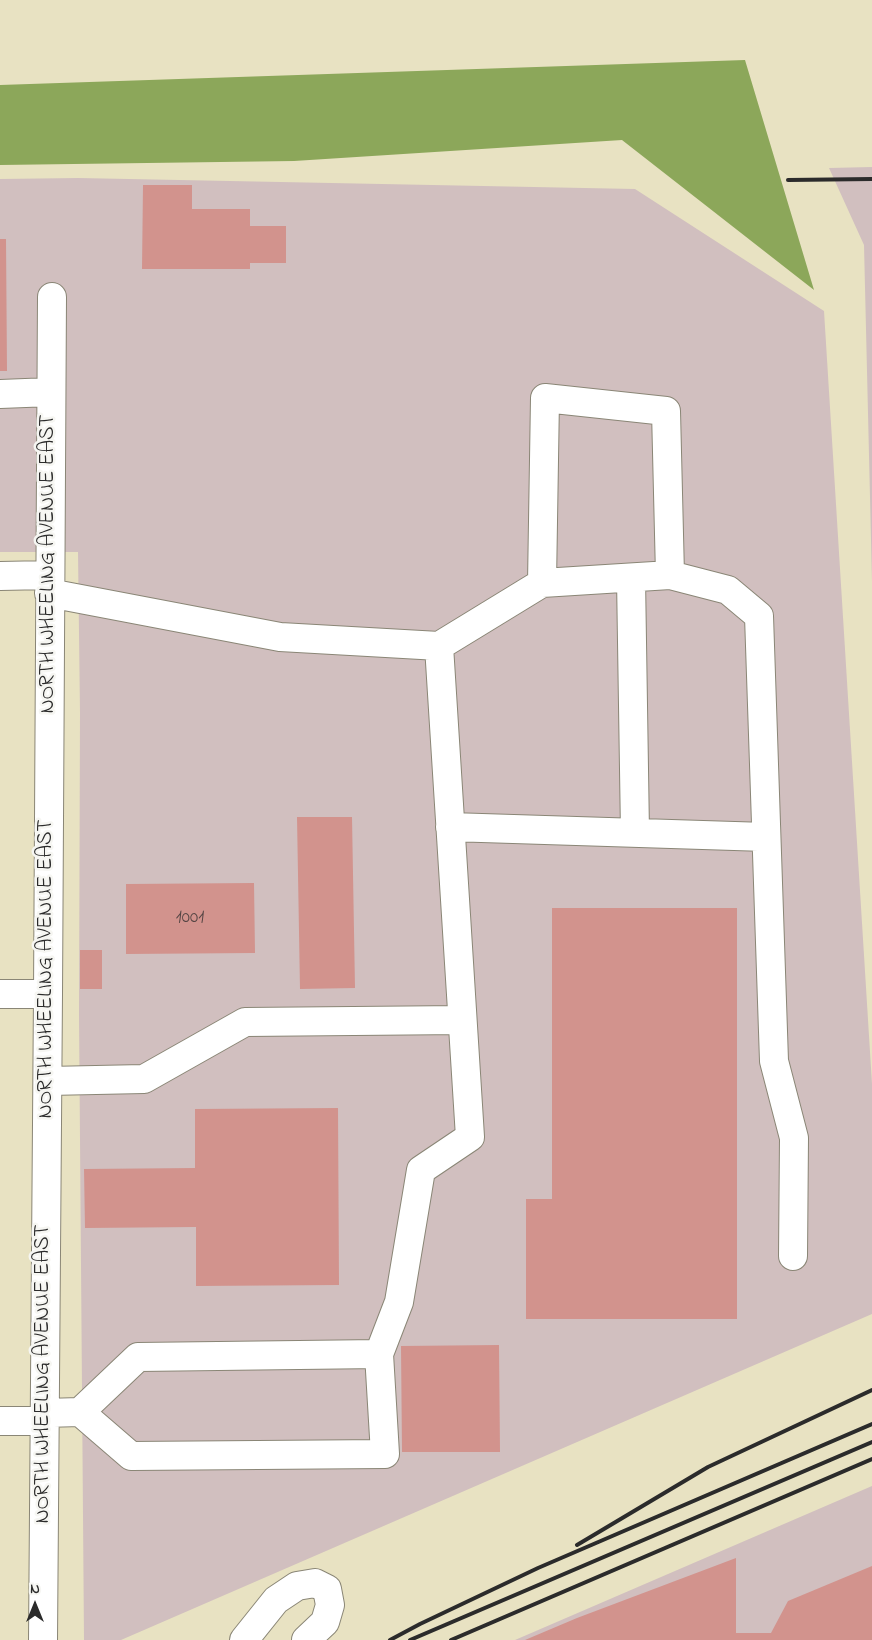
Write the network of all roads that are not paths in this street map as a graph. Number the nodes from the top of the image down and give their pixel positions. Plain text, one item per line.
1 (52, 297) dead end
2 (51, 392) junction
3 (0, 394) edge
4 (670, 575) junction
5 (0, 576) edge
6 (631, 578) junction
7 (49, 584) junction
8 (542, 584) junction
9 (439, 646) junction
10 (450, 827) junction
11 (635, 833) junction
12 (766, 837) junction
13 (0, 994) edge
14 (48, 994) junction
15 (462, 1020) junction
16 (48, 1082) junction
17 (793, 1256) dead end
18 (379, 1354) junction
19 (80, 1412) junction
20 (45, 1417) junction
21 (0, 1421) edge
22 (43, 1640) edge
23 (244, 1640) edge
24 (306, 1640) edge

1 - 2 street, NORTH WHEELING AVENUE EAST
2 - 3 street
2 - 7 street, NORTH WHEELING AVENUE EAST
4 - 6 street
4 - 8 street
4 - 12 street
5 - 7 street
6 - 8 street
6 - 11 street
7 - 9 street
7 - 14 street, NORTH WHEELING AVENUE EAST
8 - 9 street
9 - 10 street
10 - 11 street
10 - 15 street
11 - 12 street
12 - 17 street
13 - 14 street
14 - 16 street, NORTH WHEELING AVENUE EAST
15 - 16 street
15 - 18 street
16 - 20 street, NORTH WHEELING AVENUE EAST
18 - 19 street
18 - 19 street
19 - 20 street
20 - 21 street
20 - 22 street, NORTH WHEELING AVENUE EAST
23 - 24 street

